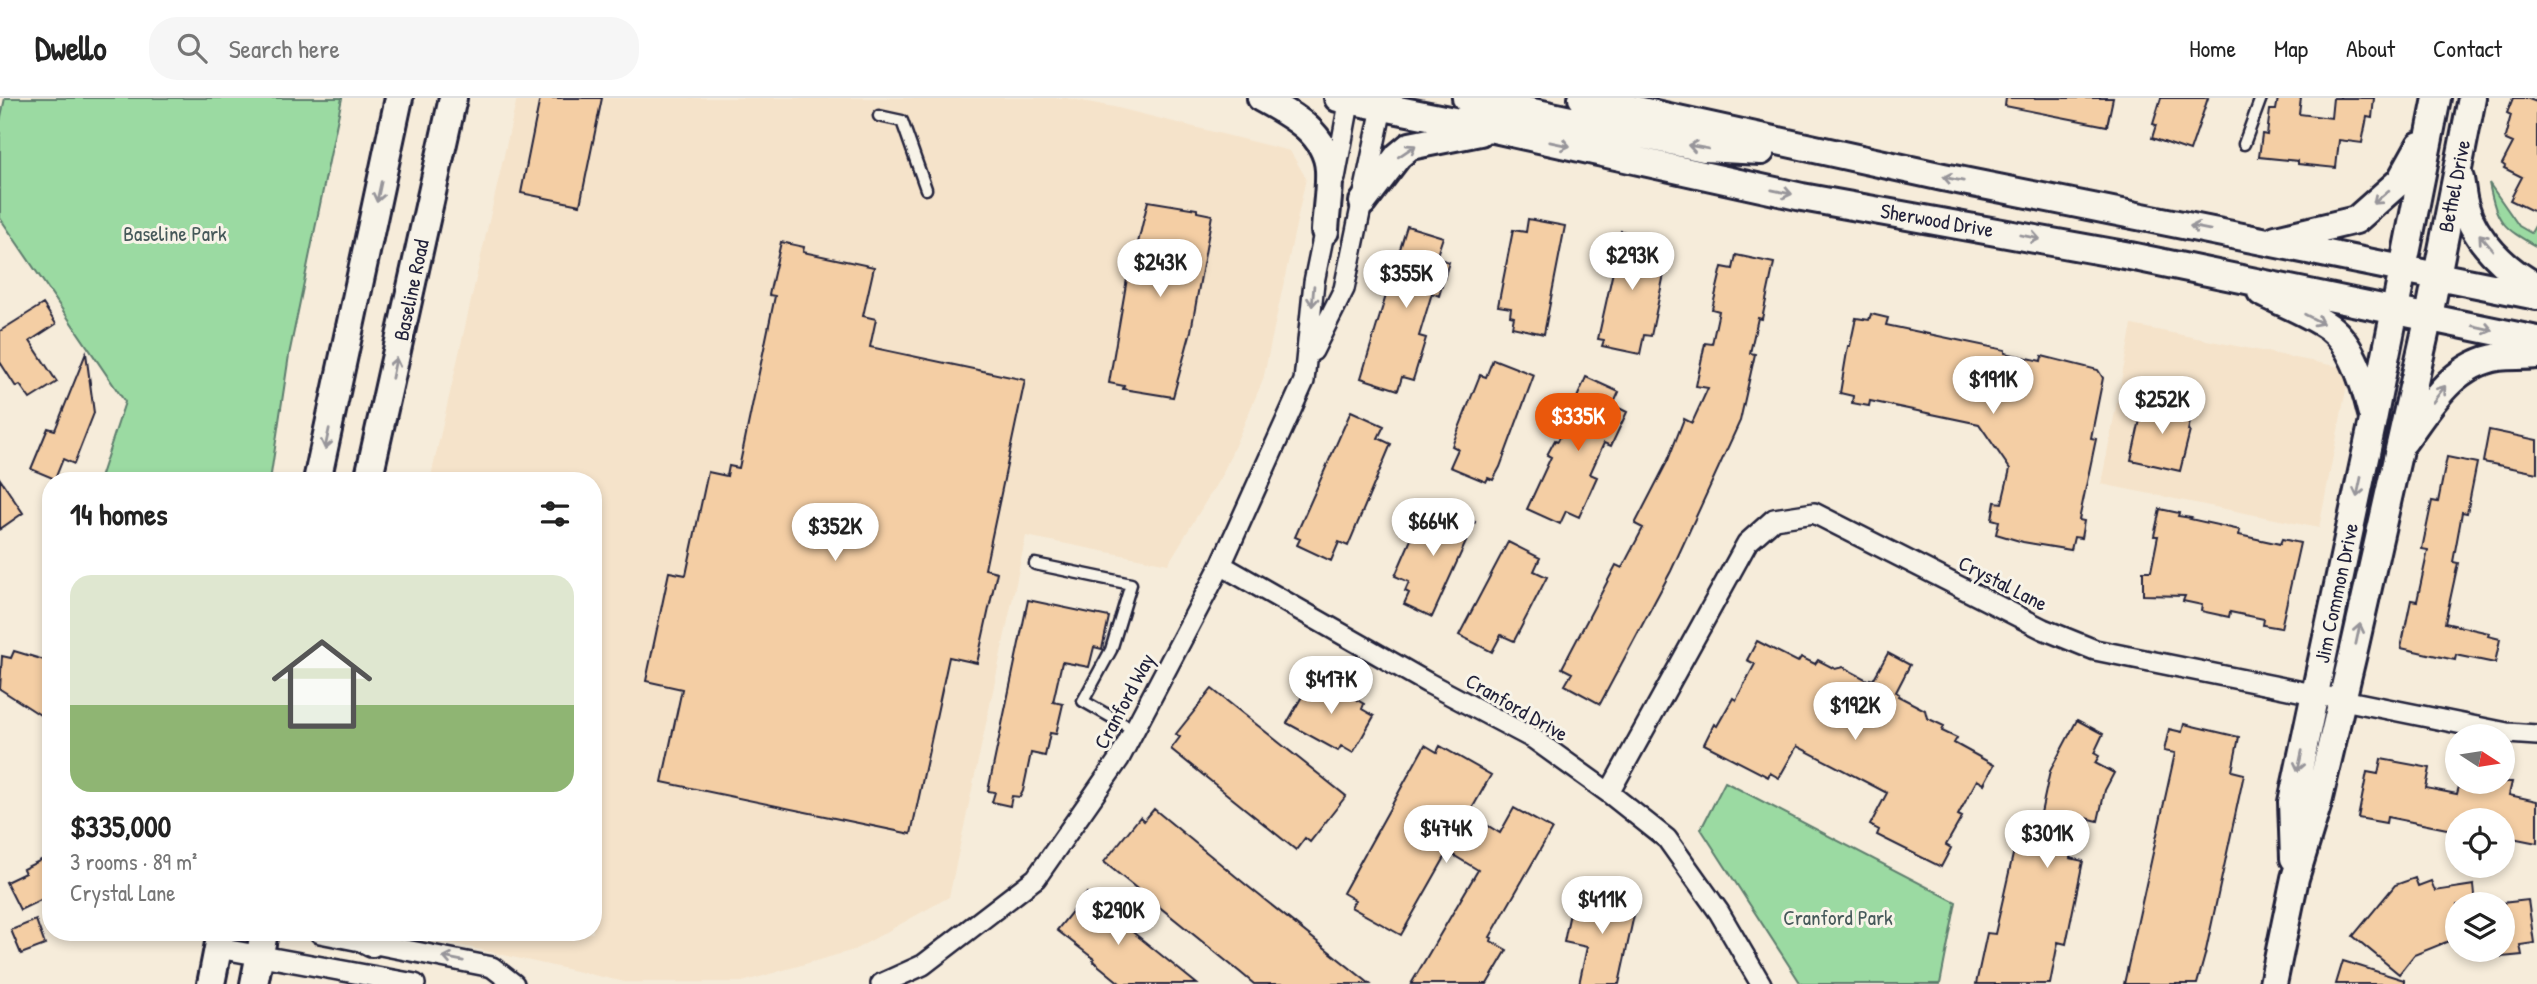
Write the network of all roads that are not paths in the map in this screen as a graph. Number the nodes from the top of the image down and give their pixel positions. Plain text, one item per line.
1 (388, 98) edge
2 (399, 98) edge
3 (469, 98) edge
4 (1261, 98) edge
5 (1466, 98) edge
6 (1582, 98) edge
7 (2261, 98) edge
8 (2472, 98) edge
9 (1347, 99) edge
10 (1383, 103) edge
11 (450, 110) edge
12 (2434, 110) edge
13 (879, 116) dead end
14 (393, 125) junction
15 (1494, 129) junction
16 (2244, 144) dead end
17 (1840, 155) junction
18 (2458, 166) junction
19 (926, 189) dead end
20 (1363, 202) junction
21 (1325, 231) junction
22 (2267, 241) junction
23 (2403, 268) junction
24 (2437, 274) junction
25 (2231, 277) junction
26 (2537, 286) edge
27 (2537, 296) edge
28 (2395, 309) junction
29 (2429, 316) junction
30 (2537, 340) edge
31 (2537, 355) edge
32 (1307, 361) junction
33 (2373, 420) junction
34 (2398, 448) junction
35 (319, 472) edge
36 (370, 472) edge
37 (1035, 564) dead end
38 (1221, 565) junction
39 (2314, 694) junction
40 (2343, 700) junction
41 (1135, 730) junction
42 (2537, 735) edge
43 (1609, 793) junction
44 (2295, 878) junction
45 (220, 941) edge
46 (375, 941) edge
47 (262, 944) edge
48 (211, 984) edge
49 (254, 984) edge
50 (415, 984) edge
51 (514, 984) edge
52 (881, 984) edge
53 (1760, 984) edge
54 (2273, 984) edge

1 - 14 main road
2 - 14 main road
3 - 11 main road
4 - 21 main road
17 -> 5 main road
6 - 17 main road, Sherwood Drive
7 - 16 lane
8 - 18 main road, Bethel Drive
9 - 10 main road, Sherwood Drive
9 - 21 street, Cranford Way
10 - 15 main road, Sherwood Drive
10 - 20 street, Cranford Way
36 -> 11 main road, Baseline Road
12 -> 22 main road
12 - 23 main road, Bethel Drive
13 - 19 lane
14 -> 35 main road
20 -> 15 main road
15 -> 25 main road, Sherwood Drive
22 -> 17 main road, Sherwood Drive
18 - 24 main road, Bethel Drive
26 -> 18 main road
20 - 32 street, Cranford Way
21 -> 32 street, Cranford Way
22 - 23 main road, Sherwood Drive
23 - 24 main road, Sherwood Drive
23 - 28 main road, Bethel Drive
24 - 27 main road, Sherwood Drive
24 - 29 main road, Bethel Drive
25 - 28 main road, Sherwood Drive
25 -> 33 main road
28 - 29 main road, Sherwood Drive
28 - 33 main road, Jim Common Drive
29 -> 30 main road, Sherwood Drive
29 - 34 main road, Jim Common Drive
34 -> 31 main road
32 - 38 street, Cranford Way
33 -> 39 main road, Jim Common Drive
40 -> 34 main road, Jim Common Drive
37 - 41 lane
38 - 41 street, Cranford Way
38 - 43 street, Cranford Drive
39 - 40 street, Crystal Lane
39 - 43 street, Crystal Lane
39 -> 44 main road, Jim Common Drive
40 - 42 street, Crystal Lane
40 - 44 main road, Jim Common Drive
41 - 52 street, Cranford Way
43 - 53 street, Cranford Drive
44 - 54 main road, Jim Common Drive
45 - 47 street
45 - 48 main road
51 -> 46 street
47 - 49 main road
47 - 50 street

